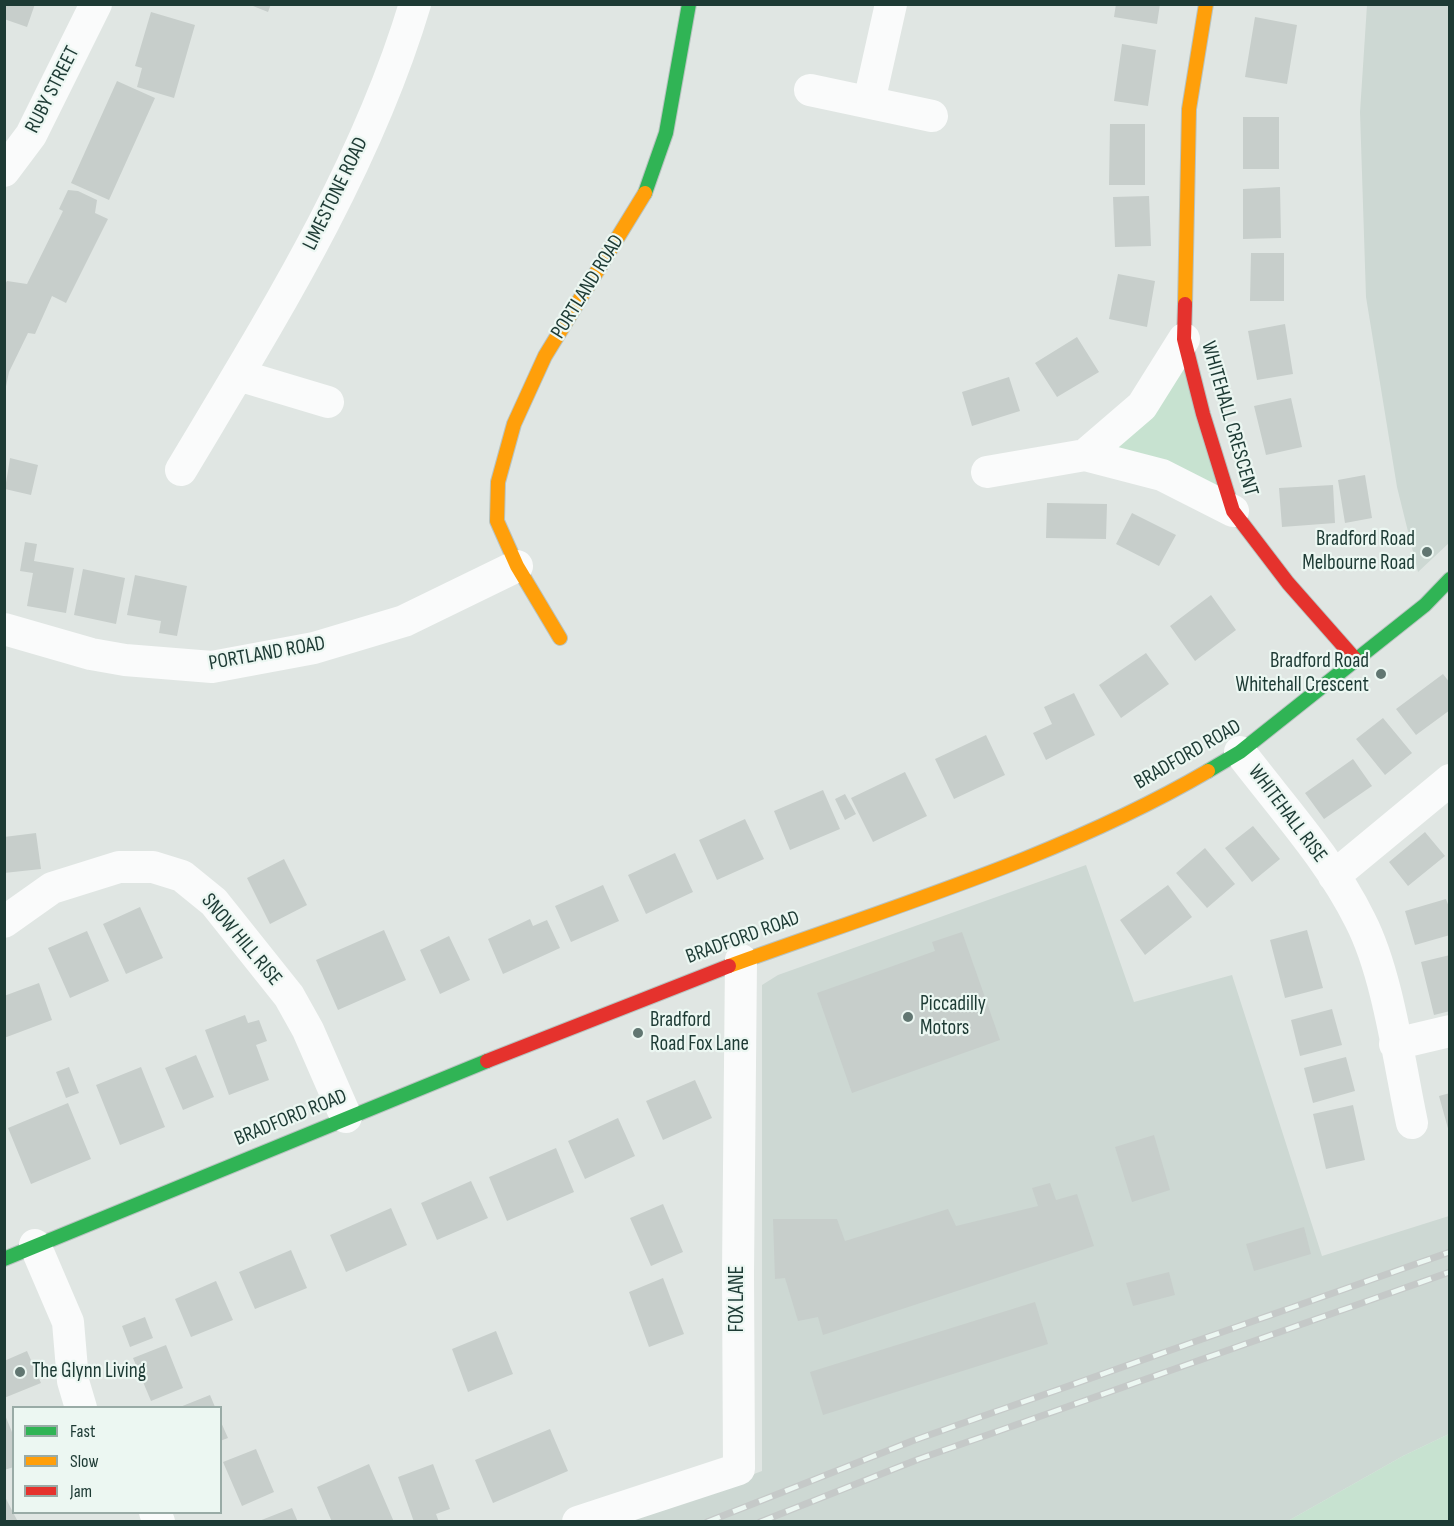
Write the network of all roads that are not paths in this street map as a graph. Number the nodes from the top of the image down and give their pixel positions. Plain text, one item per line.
1 (96, 4) edge
2 (415, 4) edge
3 (688, 4) edge
4 (891, 4) edge
5 (1206, 4) edge
6 (810, 90) dead end
7 (869, 102) junction
8 (932, 116) dead end
9 (4, 171) edge
10 (1184, 339) junction
11 (238, 375) junction
12 (328, 402) dead end
13 (1085, 456) junction
14 (182, 470) dead end
15 (987, 472) dead end
16 (1233, 511) junction
17 (517, 566) junction
18 (1449, 579) edge
19 (4, 629) edge
20 (560, 638) dead end
21 (1355, 659) junction
22 (1240, 752) junction
23 (1449, 780) edge
24 (1334, 876) junction
25 (4, 922) edge
26 (741, 960) junction
27 (1449, 1031) edge
28 (1395, 1044) junction
29 (346, 1117) junction
30 (1412, 1124) dead end
31 (35, 1245) junction
32 (4, 1259) edge
33 (81, 1406) edge
34 (578, 1521) edge

1 - 9 street, RUBY STREET
2 - 11 street, LIMESTONE ROAD
3 - 17 street, PORTLAND ROAD
4 - 7 street
5 - 10 street, WHITEHALL CRESCENT
6 - 7 street
7 - 8 street
10 - 13 street
10 - 16 street, WHITEHALL CRESCENT
11 - 12 street
11 - 14 street, LIMESTONE ROAD
13 - 15 street
13 - 16 street
16 - 21 street, WHITEHALL CRESCENT
17 - 19 street, PORTLAND ROAD
17 - 20 street, PORTLAND ROAD
18 - 21 street, BRADFORD ROAD
21 - 22 street, BRADFORD ROAD
22 - 24 street, WHITEHALL RISE
22 - 26 street, BRADFORD ROAD
23 - 24 street, WHITEHALL RISE
24 - 28 street, WHITEHALL RISE
25 - 29 street, SNOW HILL RISE
26 - 29 street, BRADFORD ROAD
26 - 34 street, FOX LANE
27 - 28 street
28 - 30 street, WHITEHALL RISE
29 - 31 street, BRADFORD ROAD
31 - 32 street, BRADFORD ROAD
31 - 33 street

